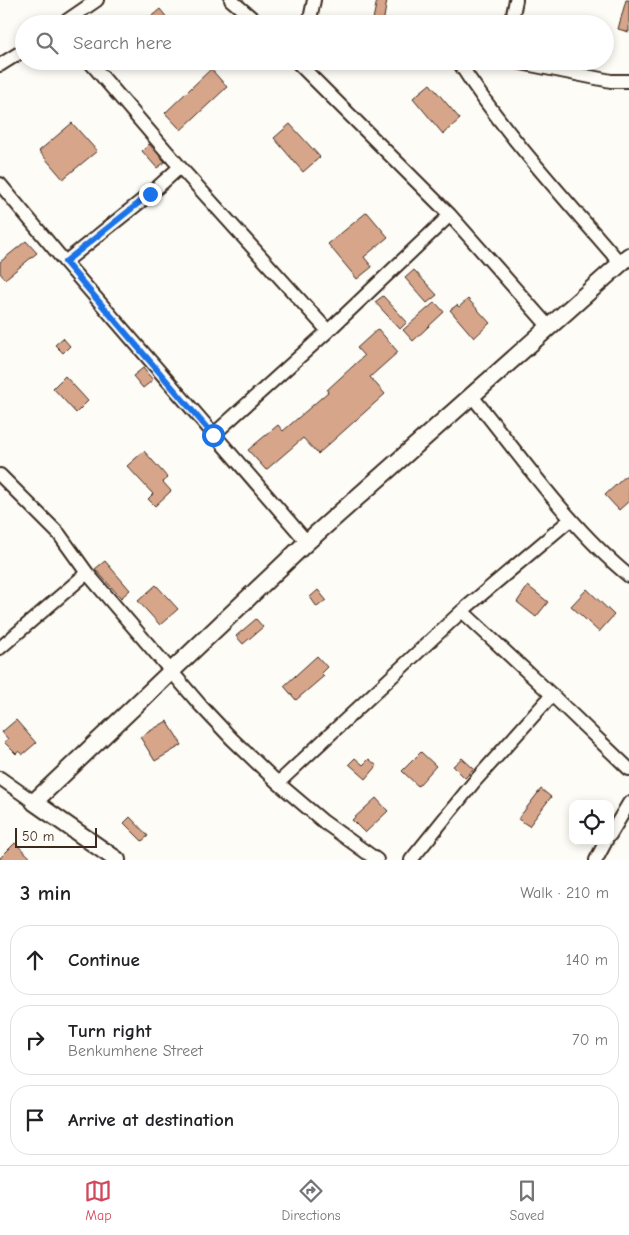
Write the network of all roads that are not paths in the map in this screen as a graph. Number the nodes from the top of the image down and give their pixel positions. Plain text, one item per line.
1 (97, 0) edge
2 (231, 0) edge
3 (314, 0) edge
4 (516, 0) edge
5 (75, 15) edge
6 (248, 15) edge
7 (311, 15) edge
8 (513, 15) edge
9 (15, 56) edge
10 (0, 65) edge
11 (97, 70) edge
12 (305, 70) edge
13 (464, 70) edge
14 (556, 70) edge
15 (629, 81) edge
16 (180, 167) junction
17 (0, 184) edge
18 (450, 215) junction
19 (624, 260) edge
20 (65, 262) junction
21 (549, 327) junction
22 (328, 331) junction
23 (471, 395) junction
24 (213, 435) junction
25 (0, 475) edge
26 (571, 519) junction
27 (307, 542) junction
28 (87, 572) junction
29 (629, 576) edge
30 (462, 611) junction
31 (0, 648) edge
32 (171, 670) junction
33 (552, 695) junction
34 (629, 769) edge
35 (0, 778) edge
36 (278, 783) junction
37 (34, 802) junction
38 (629, 803) edge
39 (614, 828) edge
40 (604, 845) edge
41 (117, 860) edge
42 (377, 860) edge
43 (411, 860) edge
44 (596, 860) edge

1 - 5 street
2 - 6 street
3 - 7 street
4 - 8 street
9 - 10 street
11 - 16 street
12 - 18 street
13 - 19 street
14 - 15 street
16 - 20 street
16 - 22 street
17 - 20 street
18 - 21 street
18 - 22 street
19 - 21 street
20 - 24 street
21 - 23 street
22 - 24 street
23 - 26 street
23 - 27 street
24 - 27 street
25 - 28 street
26 - 29 street
26 - 30 street
27 - 32 street
28 - 31 street
28 - 32 street
30 - 33 street
30 - 36 street
32 - 36 street
32 - 37 street
33 - 34 street
33 - 43 street
35 - 37 street
36 - 42 street
37 - 41 street
38 - 39 street
40 - 44 street

